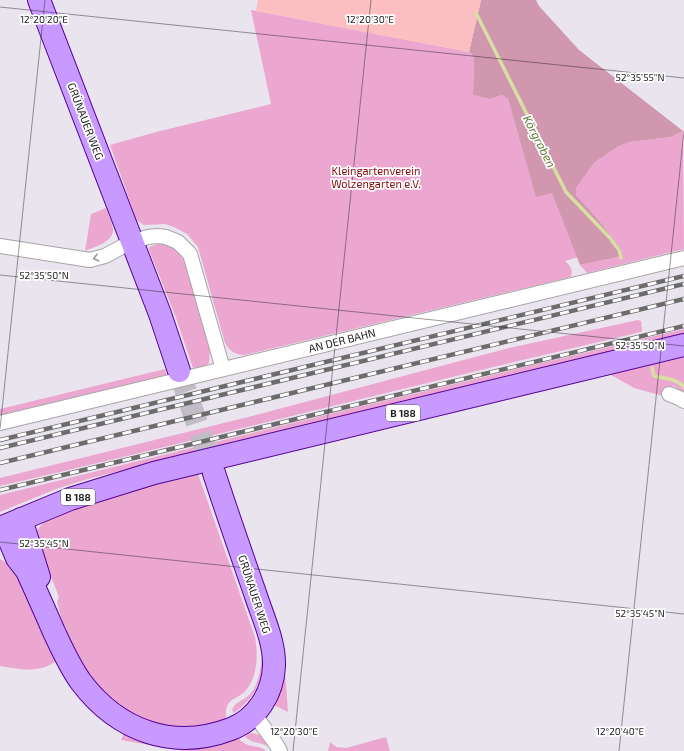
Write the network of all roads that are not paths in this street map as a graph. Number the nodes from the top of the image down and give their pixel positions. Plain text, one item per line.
1 (38, 0) edge
2 (132, 242) junction
3 (0, 246) edge
4 (684, 258) edge
5 (684, 346) edge
6 (222, 369) junction
7 (179, 371) tunnel mouth
8 (669, 394) dead end
9 (684, 401) edge
10 (0, 423) edge
11 (214, 473) tunnel mouth
12 (8, 525) edge
13 (9, 554) edge
14 (60, 644) junction
15 (254, 714) junction
16 (280, 751) edge

1 - 2 main road, GRÜNAUER WEG
2 -> 3 street
2 - 6 street
2 - 7 main road, GRÜNAUER WEG
4 - 6 street, AN DER BAHN
5 - 12 main road, B 188
6 - 10 street, AN DER BAHN
8 - 9 street
11 - 15 main road, GRÜNAUER WEG
12 - 13 main road, GRÜNAUER WEG
12 - 14 main road, GRÜNAUER WEG
13 - 14 main road, GRÜNAUER WEG
14 - 15 main road, GRÜNAUER WEG
15 - 16 street

